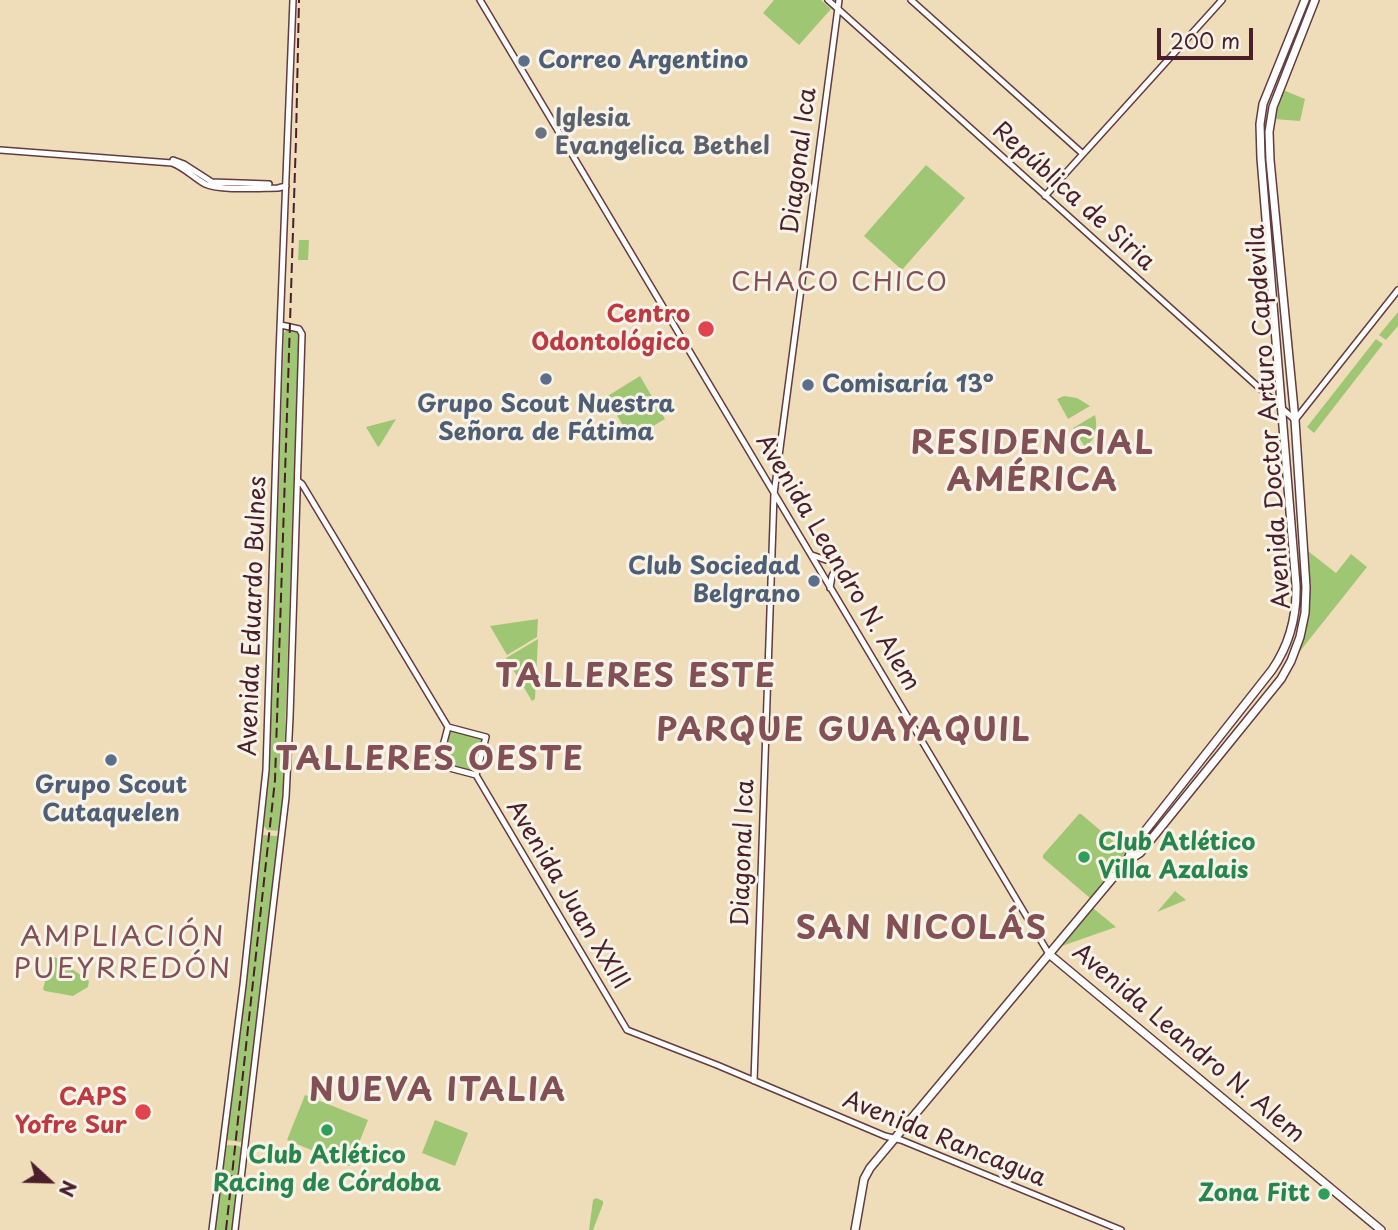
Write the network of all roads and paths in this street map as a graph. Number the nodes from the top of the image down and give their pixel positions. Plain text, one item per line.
1 (293, 0) edge
2 (480, 0) edge
3 (828, 0) edge
4 (839, 0) edge
5 (911, 0) edge
6 (1222, 0) edge
7 (1305, 0) edge
8 (1315, 0) edge
9 (838, 9) junction
10 (0, 148) edge
11 (1083, 154) junction
12 (286, 186) junction
13 (1045, 195) junction
14 (1398, 289) edge
15 (281, 326) junction
16 (1282, 409) junction
17 (1295, 420) junction
18 (1284, 439) junction
19 (298, 481) junction
20 (774, 494) junction
21 (811, 554) junction
22 (830, 588) junction
23 (447, 727) junction
24 (476, 775) junction
25 (1127, 861) junction
26 (1049, 954) junction
27 (627, 1030) joint
28 (754, 1082) junction
29 (894, 1138) junction
30 (212, 1230) edge
31 (235, 1230) edge
32 (855, 1230) edge
33 (1121, 1230) edge
34 (1381, 1230) edge

1 - 12 main road, Avenida Eduardo Bulnes
2 - 20 main road, Avenida Leandro N. Alem
3 - 9 main road, República de Siria
4 - 9 main road, Diagonal Ica
5 - 11 main road
6 - 11 main road
7 - 16 main road, Avenida Doctor Arturo Capdevila
8 - 17 main road, Avenida Doctor Arturo Capdevila
9 - 13 main road, República de Siria
9 - 20 main road, Diagonal Ica
10 - 12 main road
11 - 13 main road
12 - 15 main road, Avenida Eduardo Bulnes
13 - 16 main road, República de Siria
14 - 17 main road
15 - 19 main road
15 - 30 main road, Avenida Eduardo Bulnes
16 - 17 main road, República de Siria
16 - 18 main road, Avenida Doctor Arturo Capdevila
17 - 18 main road
17 - 25 main road, Avenida Doctor Arturo Capdevila
18 - 25 main road, Avenida Doctor Arturo Capdevila
19 - 23 main road
19 - 31 main road
20 - 21 main road, Avenida Leandro N. Alem
20 - 28 main road, Diagonal Ica
21 - 22 main road, Avenida Leandro N. Alem
21 - 22 main road
22 - 26 main road, Avenida Leandro N. Alem
23 - 24 main road
23 - 24 main road
24 - 27 main road, Avenida Juan XXIII
25 - 26 main road, Avenida Doctor Arturo Capdevila
26 - 29 main road, Avenida Doctor Arturo Capdevila
26 - 34 main road, Avenida Leandro N. Alem
27 - 28 main road, Avenida Rancagua
28 - 29 main road, Avenida Rancagua
29 - 32 main road, Avenida Doctor Arturo Capdevila
29 - 33 main road, Avenida Rancagua

